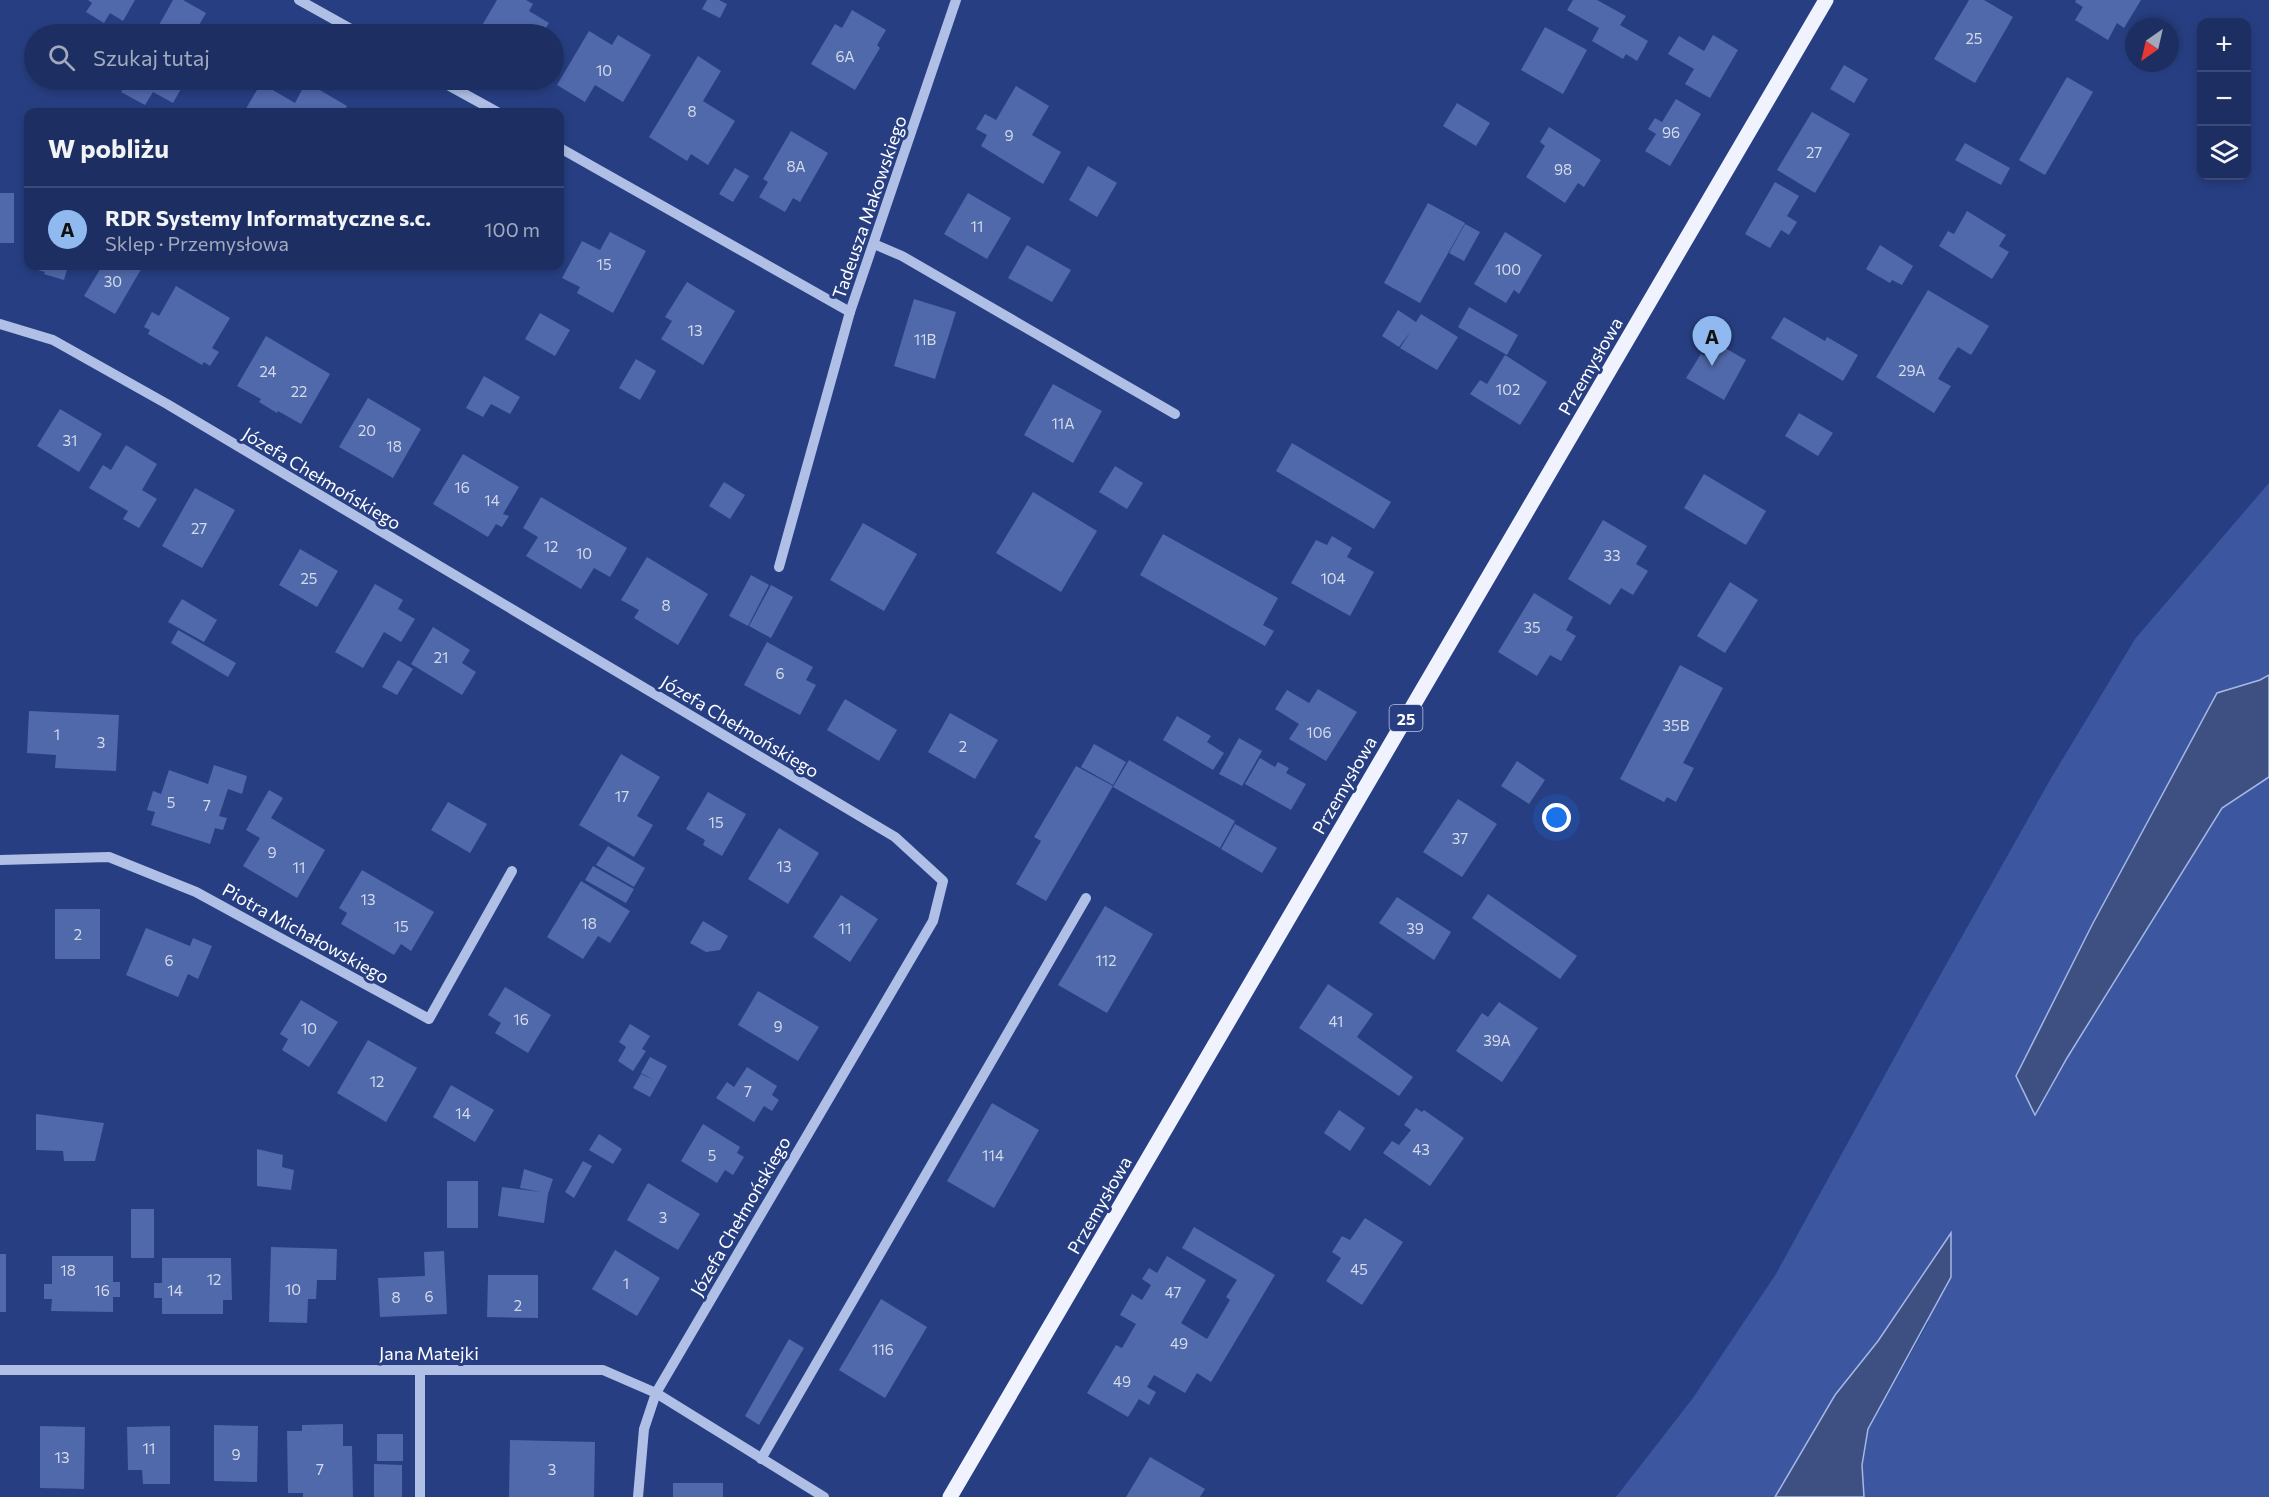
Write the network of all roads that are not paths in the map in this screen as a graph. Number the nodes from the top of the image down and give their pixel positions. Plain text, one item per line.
1 (299, 0) edge
2 (956, 0) edge
3 (1826, 0) edge
4 (342, 24) edge
5 (457, 90) edge
6 (490, 108) edge
7 (564, 150) edge
8 (874, 244) junction
9 (850, 312) junction
10 (0, 324) edge
11 (1175, 414) dead end
12 (779, 567) dead end
13 (0, 860) edge
14 (512, 871) dead end
15 (1086, 898) dead end
16 (0, 1370) edge
17 (420, 1370) junction
18 (656, 1393) junction
19 (761, 1458) junction
20 (420, 1497) edge
21 (638, 1497) edge
22 (824, 1497) edge
23 (950, 1497) edge

1 - 4 street
2 - 8 street, Tadeusza Makowskiego
3 - 23 main road, Przemysłowa / 25
5 - 6 street
7 - 9 street, Tadeusza Makowskiego
8 - 9 street, Tadeusza Makowskiego
8 - 11 street
9 - 12 street
10 - 18 street, Józefa Chełmońskiego
13 - 14 street, Piotra Michałowskiego
15 - 19 street
16 - 17 street, Jana Matejki
17 - 18 street, Jana Matejki
17 - 20 street
18 - 19 street, Jana Matejki
18 - 21 street
19 - 22 street, Jana Matejki

